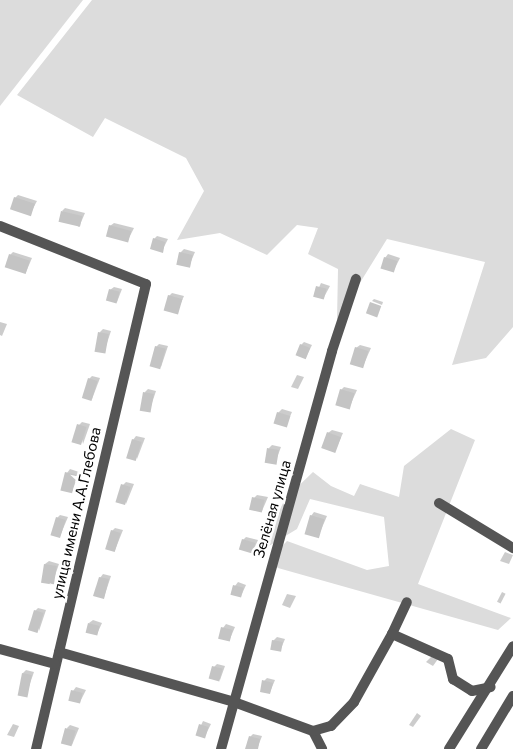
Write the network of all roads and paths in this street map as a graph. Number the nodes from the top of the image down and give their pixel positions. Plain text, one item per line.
1 (0, 229) edge
2 (356, 279) dead end
3 (439, 503) dead end
4 (513, 548) edge
5 (407, 602) dead end
6 (392, 634) junction
7 (513, 646) edge
8 (0, 649) edge
9 (58, 652) junction
10 (55, 664) junction
11 (491, 687) junction
12 (513, 696) edge
13 (234, 702) junction
14 (313, 731) junction
15 (36, 749) edge
16 (221, 749) edge
17 (322, 749) edge
18 (449, 749) edge
19 (481, 749) edge

1 - 9 street, улица имени А.А.Глебова
2 - 13 street, Зелёная улица
3 - 4 street
5 - 6 street
6 - 11 street
6 - 14 street
7 - 11 street
8 - 10 street
9 - 10 street, улица имени А.А.Глебова
9 - 13 street
10 - 15 street, улица имени А.А.Глебова
11 - 18 street
12 - 19 street
13 - 14 street
13 - 16 street, Зелёная улица
14 - 17 street

